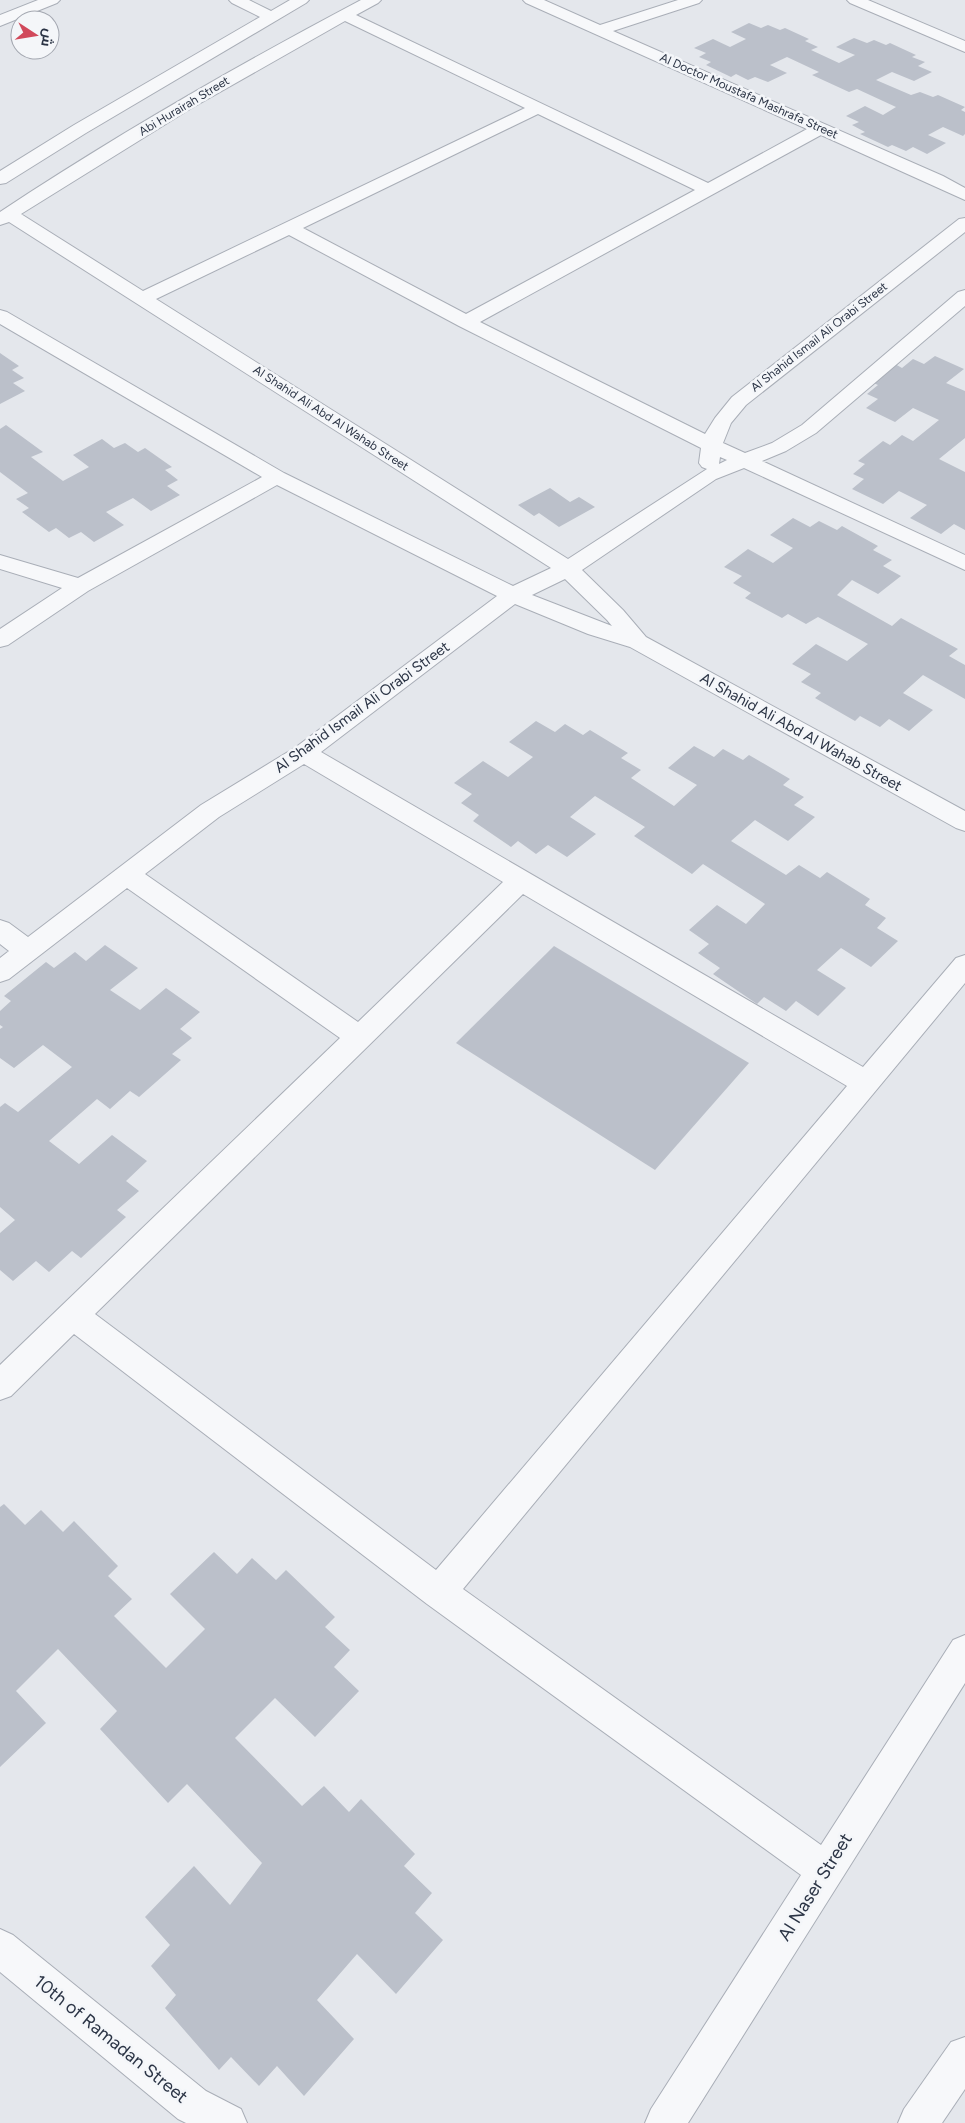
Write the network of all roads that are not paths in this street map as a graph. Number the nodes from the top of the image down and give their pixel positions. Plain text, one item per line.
1 (52, 0) edge
2 (237, 0) edge
3 (301, 0) edge
4 (373, 0) edge
5 (531, 0) edge
6 (694, 0) edge
7 (855, 0) edge
8 (344, 15) junction
9 (270, 16) junction
10 (0, 20) edge
11 (599, 30) junction
12 (965, 47) edge
13 (538, 108) junction
14 (821, 128) junction
15 (0, 179) edge
16 (709, 190) junction
17 (965, 195) edge
18 (4, 217) edge
19 (965, 223) edge
20 (289, 228) junction
21 (965, 296) edge
22 (143, 298) junction
23 (0, 316) edge
24 (466, 322) junction
25 (711, 445) junction
26 (747, 461) junction
27 (709, 475) junction
28 (277, 477) junction
29 (0, 562) edge
30 (965, 562) edge
31 (568, 569) junction
32 (80, 586) junction
33 (513, 595) junction
34 (0, 640) edge
35 (638, 642) junction
36 (304, 753) junction
37 (965, 822) edge
38 (127, 875) junction
39 (521, 880) junction
40 (0, 930) edge
41 (27, 950) junction
42 (965, 965) edge
43 (0, 972) edge
44 (359, 1037) junction
45 (866, 1083) junction
46 (73, 1315) junction
47 (0, 1386) edge
48 (439, 1592) junction
49 (965, 1652) edge
50 (826, 1871) junction
51 (0, 1948) edge
52 (965, 2056) edge
53 (227, 2123) edge
54 (665, 2123) edge
55 (918, 2123) edge

1 - 10 street
2 - 9 street
3 - 9 street
4 - 8 street, Abi Hurairah Street
5 - 11 street, Al Doctor Moustafa Mashrafa Street
6 - 11 street
7 - 12 street
8 - 13 street
8 - 18 street, Abi Hurairah Street
9 - 15 street
11 - 14 street, Al Doctor Moustafa Mashrafa Street
13 - 16 street
13 - 20 street
14 - 16 street
14 - 17 street, Al Doctor Moustafa Mashrafa Street
16 - 24 street
18 - 22 street, Al Shahid Ali Abd Al Wahab Street
19 - 25 street, Al Shahid Ismail Ali Orabi Street
20 - 22 street
20 - 24 street
21 - 26 street, Al Shahid Ismail Ali Orabi Street
22 - 31 street, Al Shahid Ali Abd Al Wahab Street
23 - 28 street, Al Shahid Ali Abd Al Wahab Street
24 - 25 street
25 - 26 street
25 - 27 street, Al Shahid Ismail Ali Orabi Street
26 - 27 street, Al Shahid Ismail Ali Orabi Street
26 - 30 street
27 - 31 street, Al Shahid Ismail Ali Orabi Street
28 - 32 street
28 - 33 street, Al Shahid Ali Abd Al Wahab Street
29 - 32 street
31 - 33 street, Al Shahid Ismail Ali Orabi Street
31 - 35 street, Al Shahid Ali Abd Al Wahab Street
32 - 34 street
33 - 35 street, Al Shahid Ali Abd Al Wahab Street
33 - 36 street, Al Shahid Ismail Ali Orabi Street
35 - 37 street, Al Shahid Ali Abd Al Wahab Street
36 - 38 street, Al Shahid Ismail Ali Orabi Street
36 - 39 street
38 - 41 street, Al Shahid Ismail Ali Orabi Street
38 - 44 street
39 - 44 street
39 - 45 street
40 - 41 street
41 - 43 street, Al Shahid Ismail Ali Orabi Street
42 - 45 street
44 - 46 street
45 - 48 street
46 - 47 street
46 - 48 street
48 - 50 street
49 - 50 street, Al Naser Street
50 - 54 street, Al Naser Street
51 - 53 street, 10th of Ramadan Street
52 - 55 street

